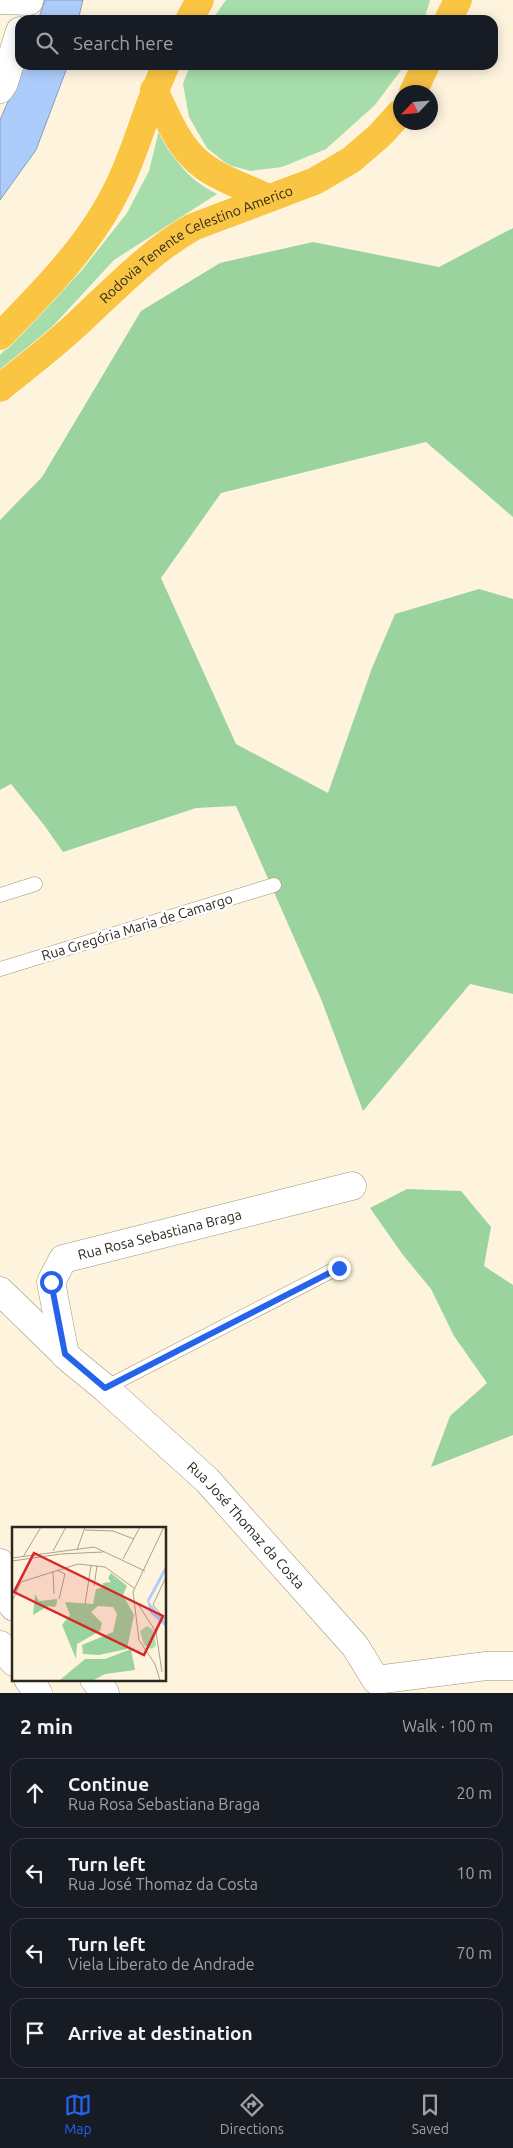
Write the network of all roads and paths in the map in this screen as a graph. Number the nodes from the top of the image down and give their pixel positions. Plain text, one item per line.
1 (0, 0) edge
2 (200, 0) edge
3 (442, 0) edge
4 (458, 0) edge
5 (27, 7) edge
6 (191, 15) edge
7 (446, 15) edge
8 (450, 15) edge
9 (15, 47) edge
10 (164, 70) edge
11 (424, 70) edge
12 (416, 85) edge
13 (0, 90) edge
14 (154, 90) junction
15 (393, 121) edge
16 (268, 198) junction
17 (0, 336) edge
18 (0, 388) edge
19 (36, 884) dead end
20 (274, 885) dead end
21 (0, 895) edge
22 (0, 969) edge
23 (352, 1186) dead end
24 (339, 1268) dead end
25 (0, 1291) edge
26 (65, 1354) junction
27 (105, 1388) junction
28 (0, 1564) edge
29 (12, 1578) edge
30 (0, 1589) edge
31 (12, 1604) edge
32 (0, 1645) edge
33 (12, 1660) edge
34 (513, 1666) edge
35 (29, 1680) edge
36 (95, 1680) edge
37 (377, 1686) edge
38 (38, 1693) edge
39 (105, 1693) edge

1 - 5 street
2 - 6 highway
3 - 7 highway
4 - 8 highway
9 - 13 street
10 - 14 highway
11 - 12 highway
14 - 16 highway
14 - 17 highway
15 - 16 highway, Rodovia Tenente Celestino Americo
16 - 18 highway, Rodovia Tenente Celestino Americo
19 - 21 lane
20 - 22 lane, Rua Gregória Maria de Camargo
23 - 26 street, Rua Rosa Sebastiana Braga
24 - 27 lane
25 - 26 street, Rua José Thomaz da Costa
26 - 27 street, Rua José Thomaz da Costa
27 - 37 street, Rua José Thomaz da Costa
28 - 29 street
30 - 31 street
32 - 33 street
34 - 37 street, Rua José Thomaz da Costa
35 - 38 street
36 - 39 street

